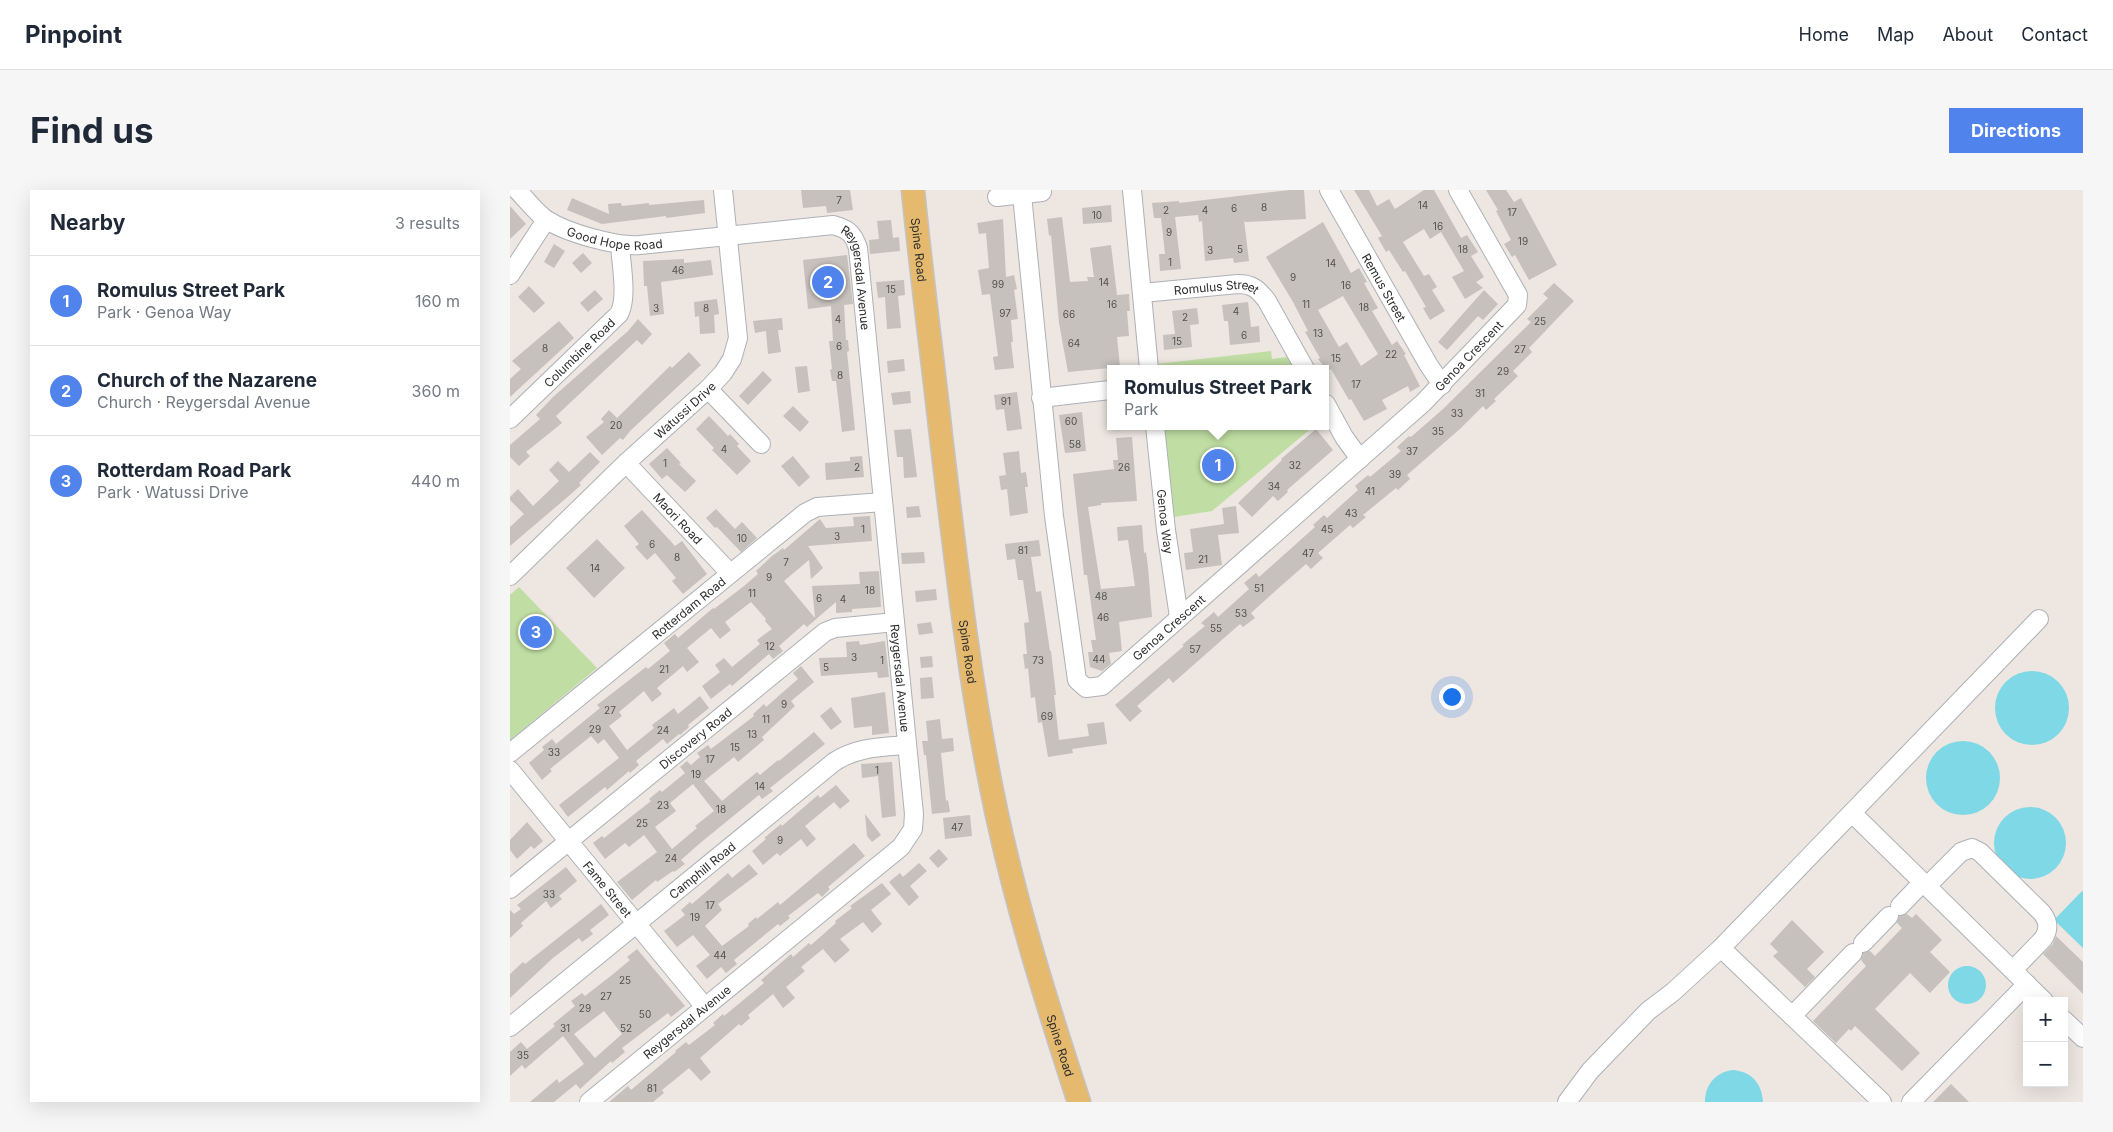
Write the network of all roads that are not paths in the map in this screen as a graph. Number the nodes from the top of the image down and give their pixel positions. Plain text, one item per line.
1 (517, 190) edge
2 (723, 190) edge
3 (913, 190) edge
4 (1132, 190) edge
5 (1329, 190) edge
6 (1458, 190) edge
7 (1042, 192) dead end
8 (1022, 195) junction
9 (997, 197) dead end
10 (546, 220) junction
11 (727, 236) junction
12 (620, 245) junction
13 (510, 275) edge
14 (1142, 293) junction
15 (1149, 365) edge
16 (1304, 365) edge
17 (1442, 384) junction
18 (708, 389) junction
19 (1107, 390) edge
20 (1041, 398) junction
21 (1329, 410) edge
22 (510, 419) edge
23 (1155, 430) edge
24 (762, 444) dead end
25 (1360, 459) junction
26 (626, 463) junction
27 (883, 502) junction
28 (730, 573) junction
29 (510, 576) edge
30 (1180, 618) junction
31 (2039, 619) dead end
32 (895, 622) junction
33 (907, 745) junction
34 (510, 753) edge
35 (510, 770) edge
36 (1852, 813) junction
37 (568, 841) junction
38 (1925, 884) junction
39 (510, 889) edge
40 (637, 924) junction
41 (1721, 948) junction
42 (2013, 970) junction
43 (2027, 984) junction
44 (2040, 997) edge
45 (705, 1007) junction
46 (1792, 1016) junction
47 (2068, 1024) edge
48 (510, 1027) edge
49 (2083, 1038) edge
50 (1571, 1097) edge
51 (589, 1102) edge
52 (1079, 1102) edge
53 (1882, 1102) edge
54 (1911, 1102) edge

1 - 10 street, Good Hope Road
2 - 11 street, Watussi Drive
3 - 52 main road, Spine Road
4 - 14 street
5 - 17 street, Remus Street
6 - 17 street, Genoa Crescent
7 - 8 street
8 - 9 street
8 - 20 street, Genoa Crescent
10 - 12 street, Good Hope Road
10 - 13 street
11 - 12 street, Good Hope Road
11 - 18 street, Watussi Drive
11 - 27 street, Reygersdal Avenue
12 - 22 street, Columbine Road
14 - 15 street
14 - 16 street, Romulus Street
17 - 25 street, Genoa Crescent
18 - 24 street
18 - 26 street, Watussi Drive
19 - 20 street
20 - 30 street, Genoa Crescent
21 - 25 street
23 - 30 street, Genoa Way
25 - 30 street, Genoa Crescent
26 - 28 street, Maori Road
26 - 29 street, Watussi Drive
27 - 28 street, Rotterdam Road
27 - 32 street, Reygersdal Avenue
28 - 34 street, Rotterdam Road
31 - 36 street
32 - 33 street, Reygersdal Avenue
32 - 37 street, Discovery Road
33 - 40 street, Camphill Road
33 - 45 street, Reygersdal Avenue
35 - 37 street, Fame Street
36 - 38 street
36 - 41 street
37 - 39 street, Discovery Road
37 - 40 street, Fame Street
38 - 42 street
38 - 42 street
38 - 46 street
40 - 45 street, Fame Street
40 - 48 street, Camphill Road
41 - 46 street
41 - 50 street
42 - 43 street
43 - 44 street
43 - 54 street
45 - 51 street, Reygersdal Avenue
46 - 53 street
47 - 49 street

